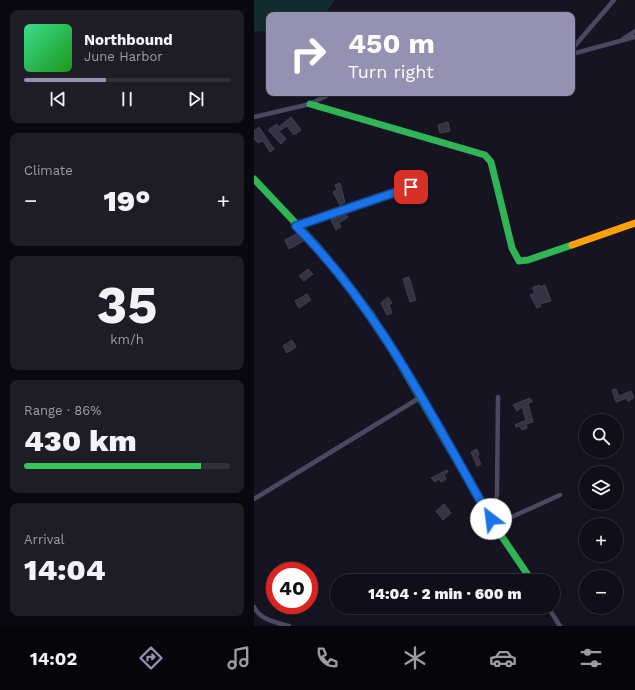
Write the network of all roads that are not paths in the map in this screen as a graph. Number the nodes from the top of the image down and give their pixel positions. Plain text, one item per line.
1 (614, 0) edge
2 (635, 31) edge
3 (635, 37) edge
4 (619, 42) junction
5 (575, 46) edge
6 (575, 53) edge
7 (326, 96) edge
8 (310, 104) junction
9 (254, 117) edge
10 (254, 179) edge
11 (411, 187) dead end
12 (635, 223) edge
13 (296, 226) junction
14 (498, 397) dead end
15 (421, 398) junction
16 (560, 495) dead end
17 (254, 499) edge
18 (492, 522) junction
19 (527, 574) edge
20 (254, 607) edge
21 (552, 614) edge
22 (289, 626) edge
23 (560, 626) edge

1 - 5 street
2 - 4 street
3 - 4 street
4 - 6 street
7 - 8 street
8 - 9 street
8 - 12 street
10 - 13 street
11 - 13 street
13 - 15 street
14 - 18 street
15 - 17 street
15 - 18 street
16 - 18 street
18 - 19 street
20 - 22 street
21 - 23 street

